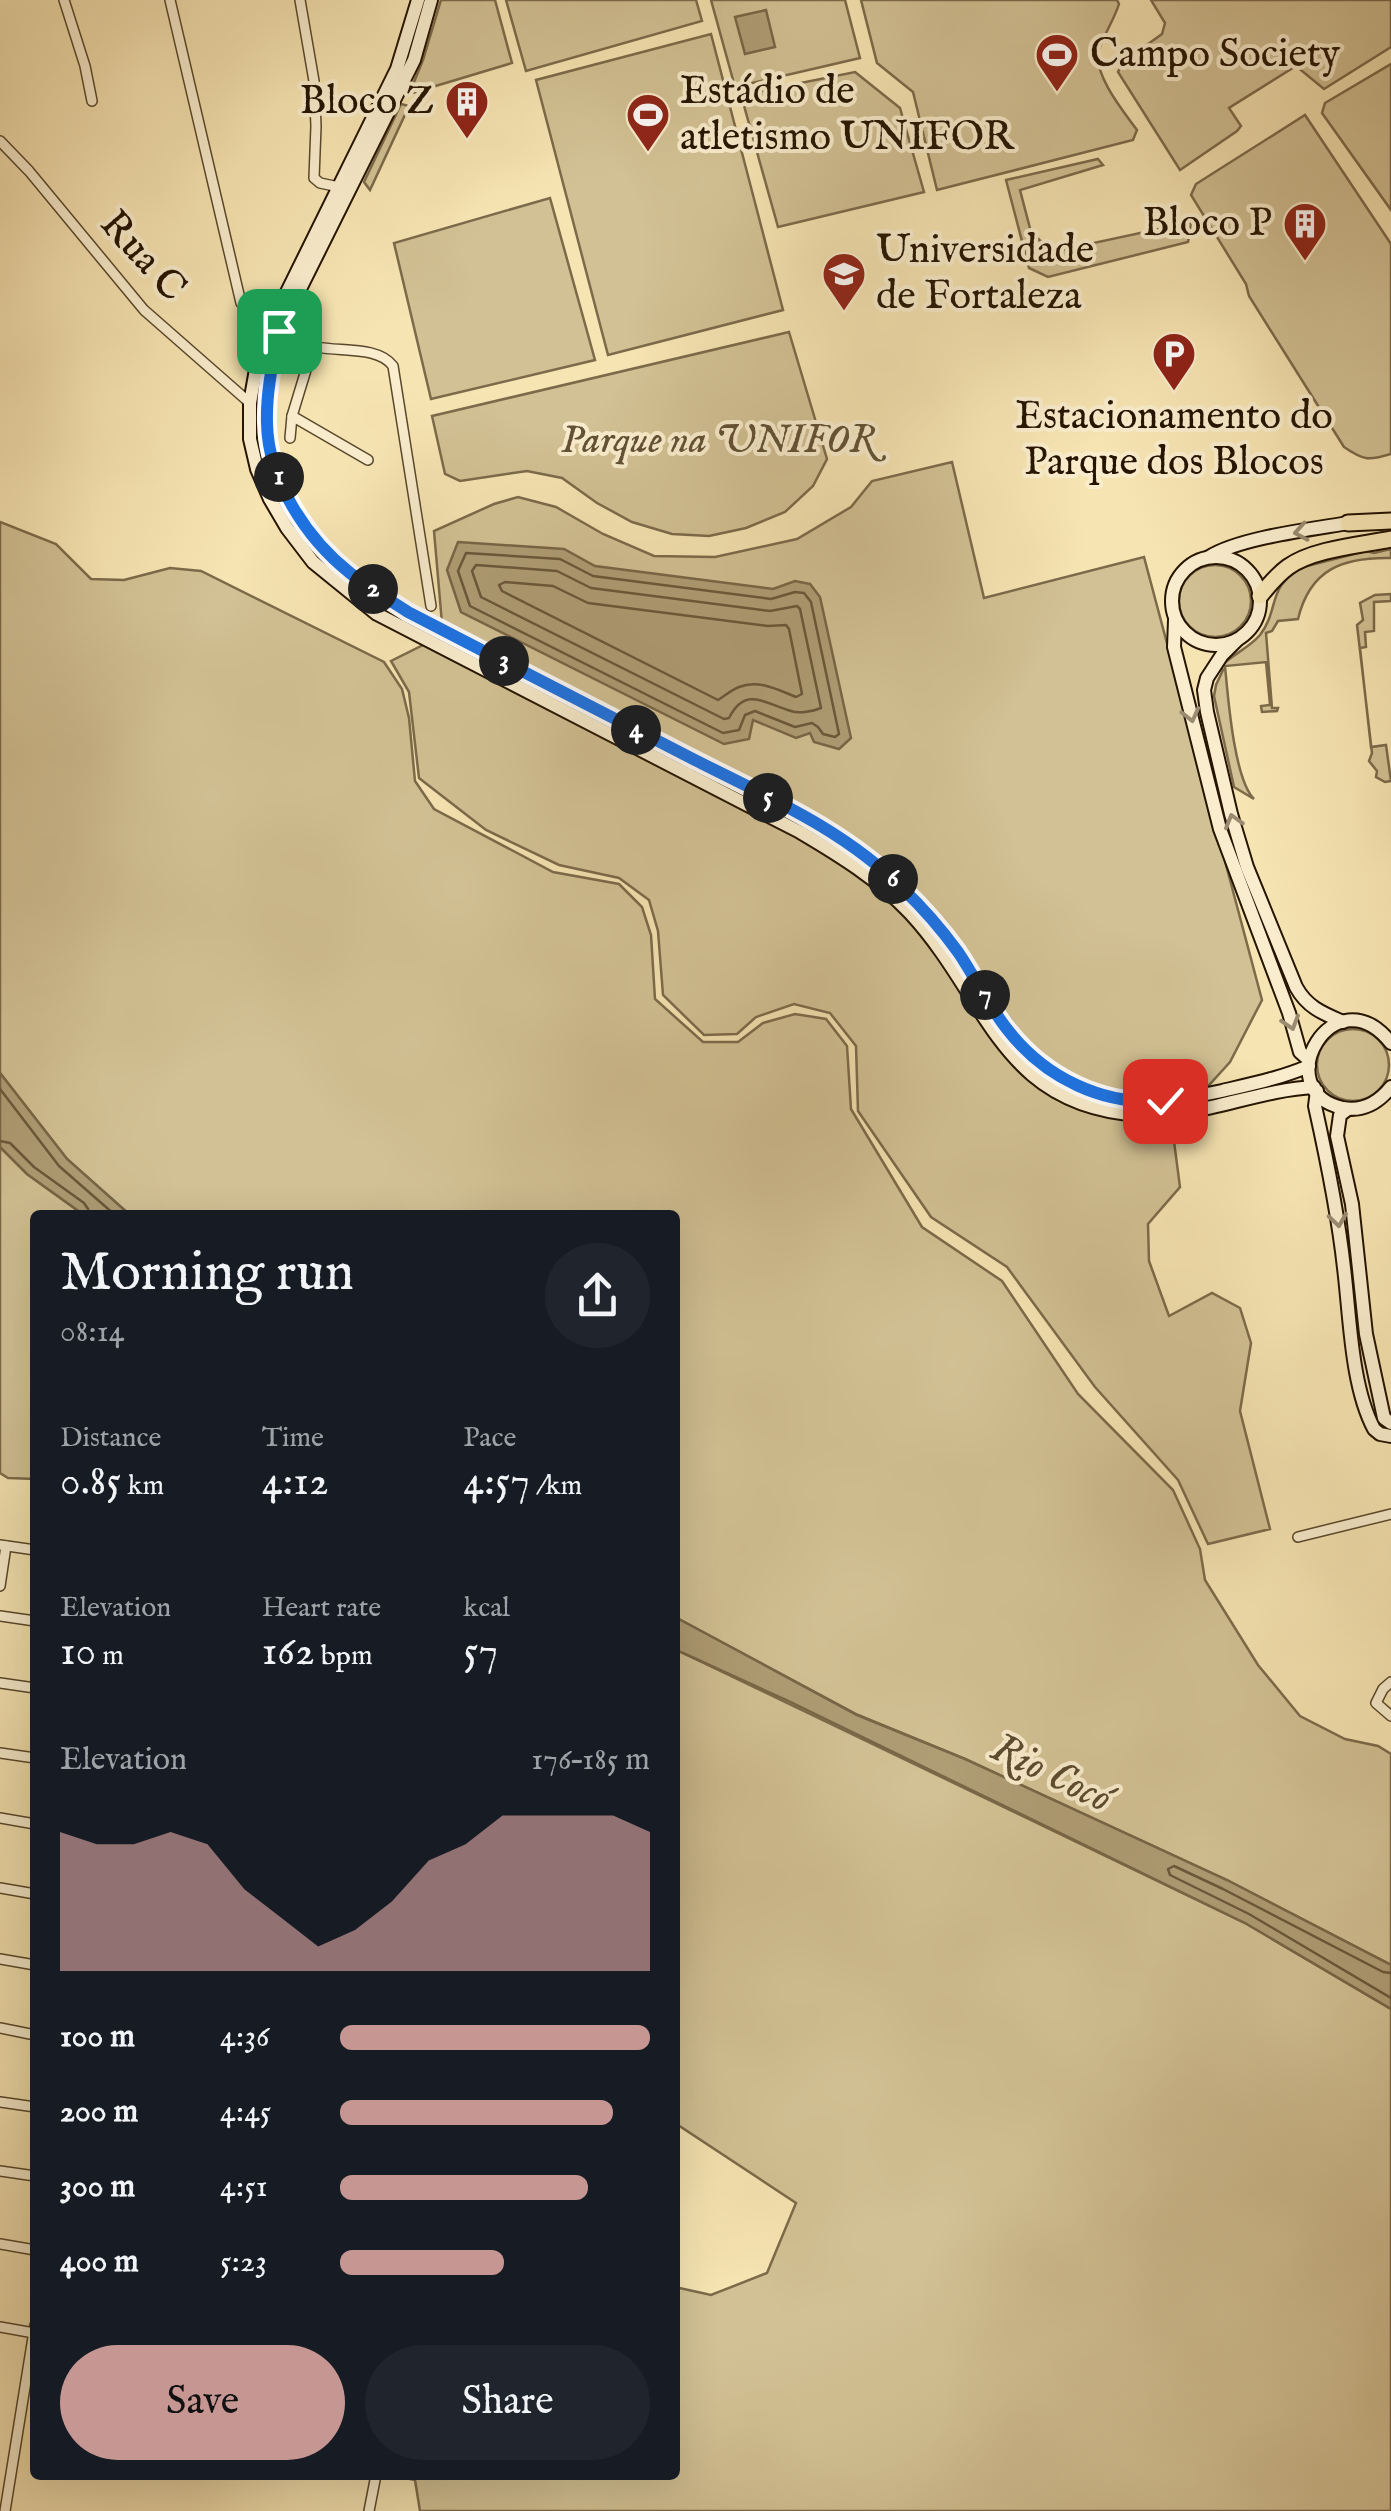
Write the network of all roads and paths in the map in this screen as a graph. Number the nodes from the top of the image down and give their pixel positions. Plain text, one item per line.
1 (64, 0) edge
2 (170, 0) edge
3 (300, 0) edge
4 (418, 0) edge
5 (430, 0) edge
6 (92, 101) dead end
7 (0, 141) edge
8 (340, 187) junction
9 (274, 329) junction
10 (313, 346) junction
11 (250, 404) junction
12 (292, 416) junction
13 (290, 438) dead end
14 (368, 460) dead end
15 (1391, 519) edge
16 (1348, 524) joint
17 (1391, 537) edge
18 (1207, 558) junction
19 (1260, 596) junction
20 (432, 606) dead end
21 (1175, 620) junction
22 (1237, 640) junction
23 (1343, 1022) junction
24 (1391, 1043) edge
25 (1308, 1063) junction
26 (1391, 1086) edge
27 (1316, 1089) junction
28 (1391, 1100) edge
29 (1370, 1105) junction
30 (1348, 1108) junction
31 (1336, 1166) junction
32 (1363, 1302) junction
33 (1347, 1304) junction
34 (1391, 1424) edge
35 (1391, 1436) edge
36 (1391, 1514) edge
37 (1298, 1536) dead end
38 (3, 1545) edge
39 (30, 1549) edge
40 (0, 1586) edge
41 (0, 1616) edge
42 (30, 1620) edge
43 (1391, 1682) edge
44 (0, 1683) edge
45 (30, 1687) edge
46 (1391, 1716) edge
47 (0, 1753) edge
48 (30, 1757) edge
49 (0, 1818) edge
50 (30, 1823) edge
51 (0, 1888) edge
52 (30, 1893) edge
53 (0, 1959) edge
54 (30, 1963) edge
55 (0, 2028) edge
56 (30, 2033) edge
57 (0, 2102) edge
58 (30, 2106) edge
59 (0, 2171) edge
60 (30, 2175) edge
61 (0, 2244) edge
62 (30, 2249) edge
63 (0, 2327) edge
64 (30, 2332) edge
65 (30, 2357) edge
66 (0, 2457) edge
67 (13, 2459) junction
68 (375, 2480) edge
69 (5, 2511) edge
70 (369, 2511) edge

1 - 6 street
2 - 9 street
3 - 8 street
4 - 8 street
5 - 9 street
7 - 11 street, Rua C
8 - 9 street
9 - 10 street
9 - 11 street
9 - 25 street
10 - 12 street
10 - 20 street
11 - 27 street
12 - 13 street
12 - 14 street
15 - 16 highway
16 -> 18 street
17 - 19 highway
18 - 19 street
18 - 21 street
19 - 22 street
21 - 22 street
21 -> 25 street
23 -> 22 street
23 - 24 street
23 - 25 street
25 - 27 street
26 - 29 street
27 - 30 street
27 - 31 street
28 - 29 street
29 - 30 street
30 - 31 street
31 - 32 street
31 -> 33 street
32 - 33 street
32 - 34 street
33 - 35 street
36 - 37 street
38 - 39 street
38 - 40 street
41 - 42 street
43 - 46 street
44 - 45 street
47 - 48 street
49 - 50 street
51 - 52 street
53 - 54 street
55 - 56 street
57 - 58 street
59 - 60 street
61 - 62 street
63 - 64 street
65 - 67 street
66 - 67 street
67 - 69 street
68 - 70 street

